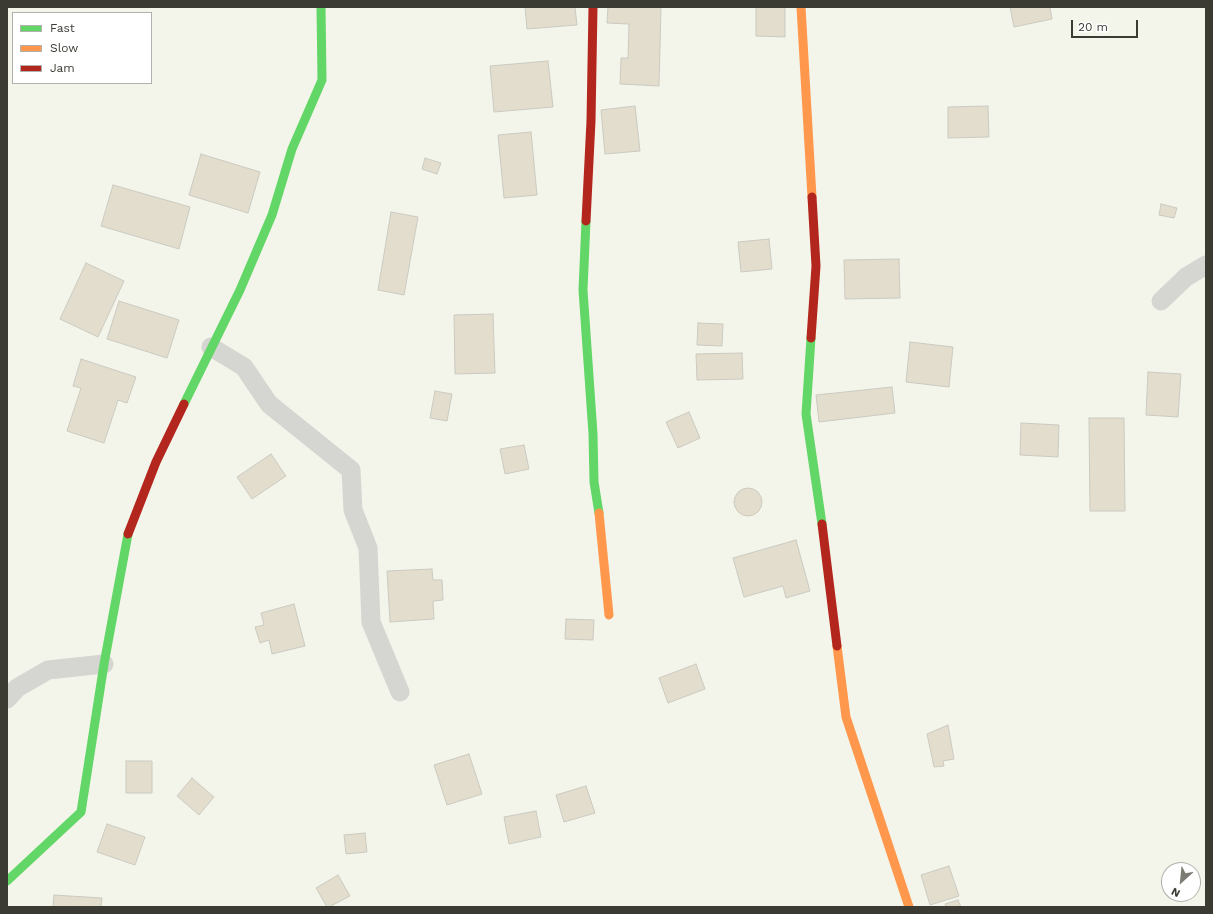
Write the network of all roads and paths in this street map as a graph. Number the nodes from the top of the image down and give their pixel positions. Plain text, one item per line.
1 (321, 7) edge
2 (593, 7) edge
3 (801, 7) edge
4 (1206, 265) edge
5 (1161, 301) dead end
6 (211, 347) junction
7 (609, 615) dead end
8 (104, 664) junction
9 (400, 692) dead end
10 (7, 699) edge
11 (7, 881) edge
12 (908, 907) edge

1 - 6 street
2 - 7 street
3 - 12 street
4 - 5 street
6 - 8 street
6 - 9 street
8 - 10 street
8 - 11 street

